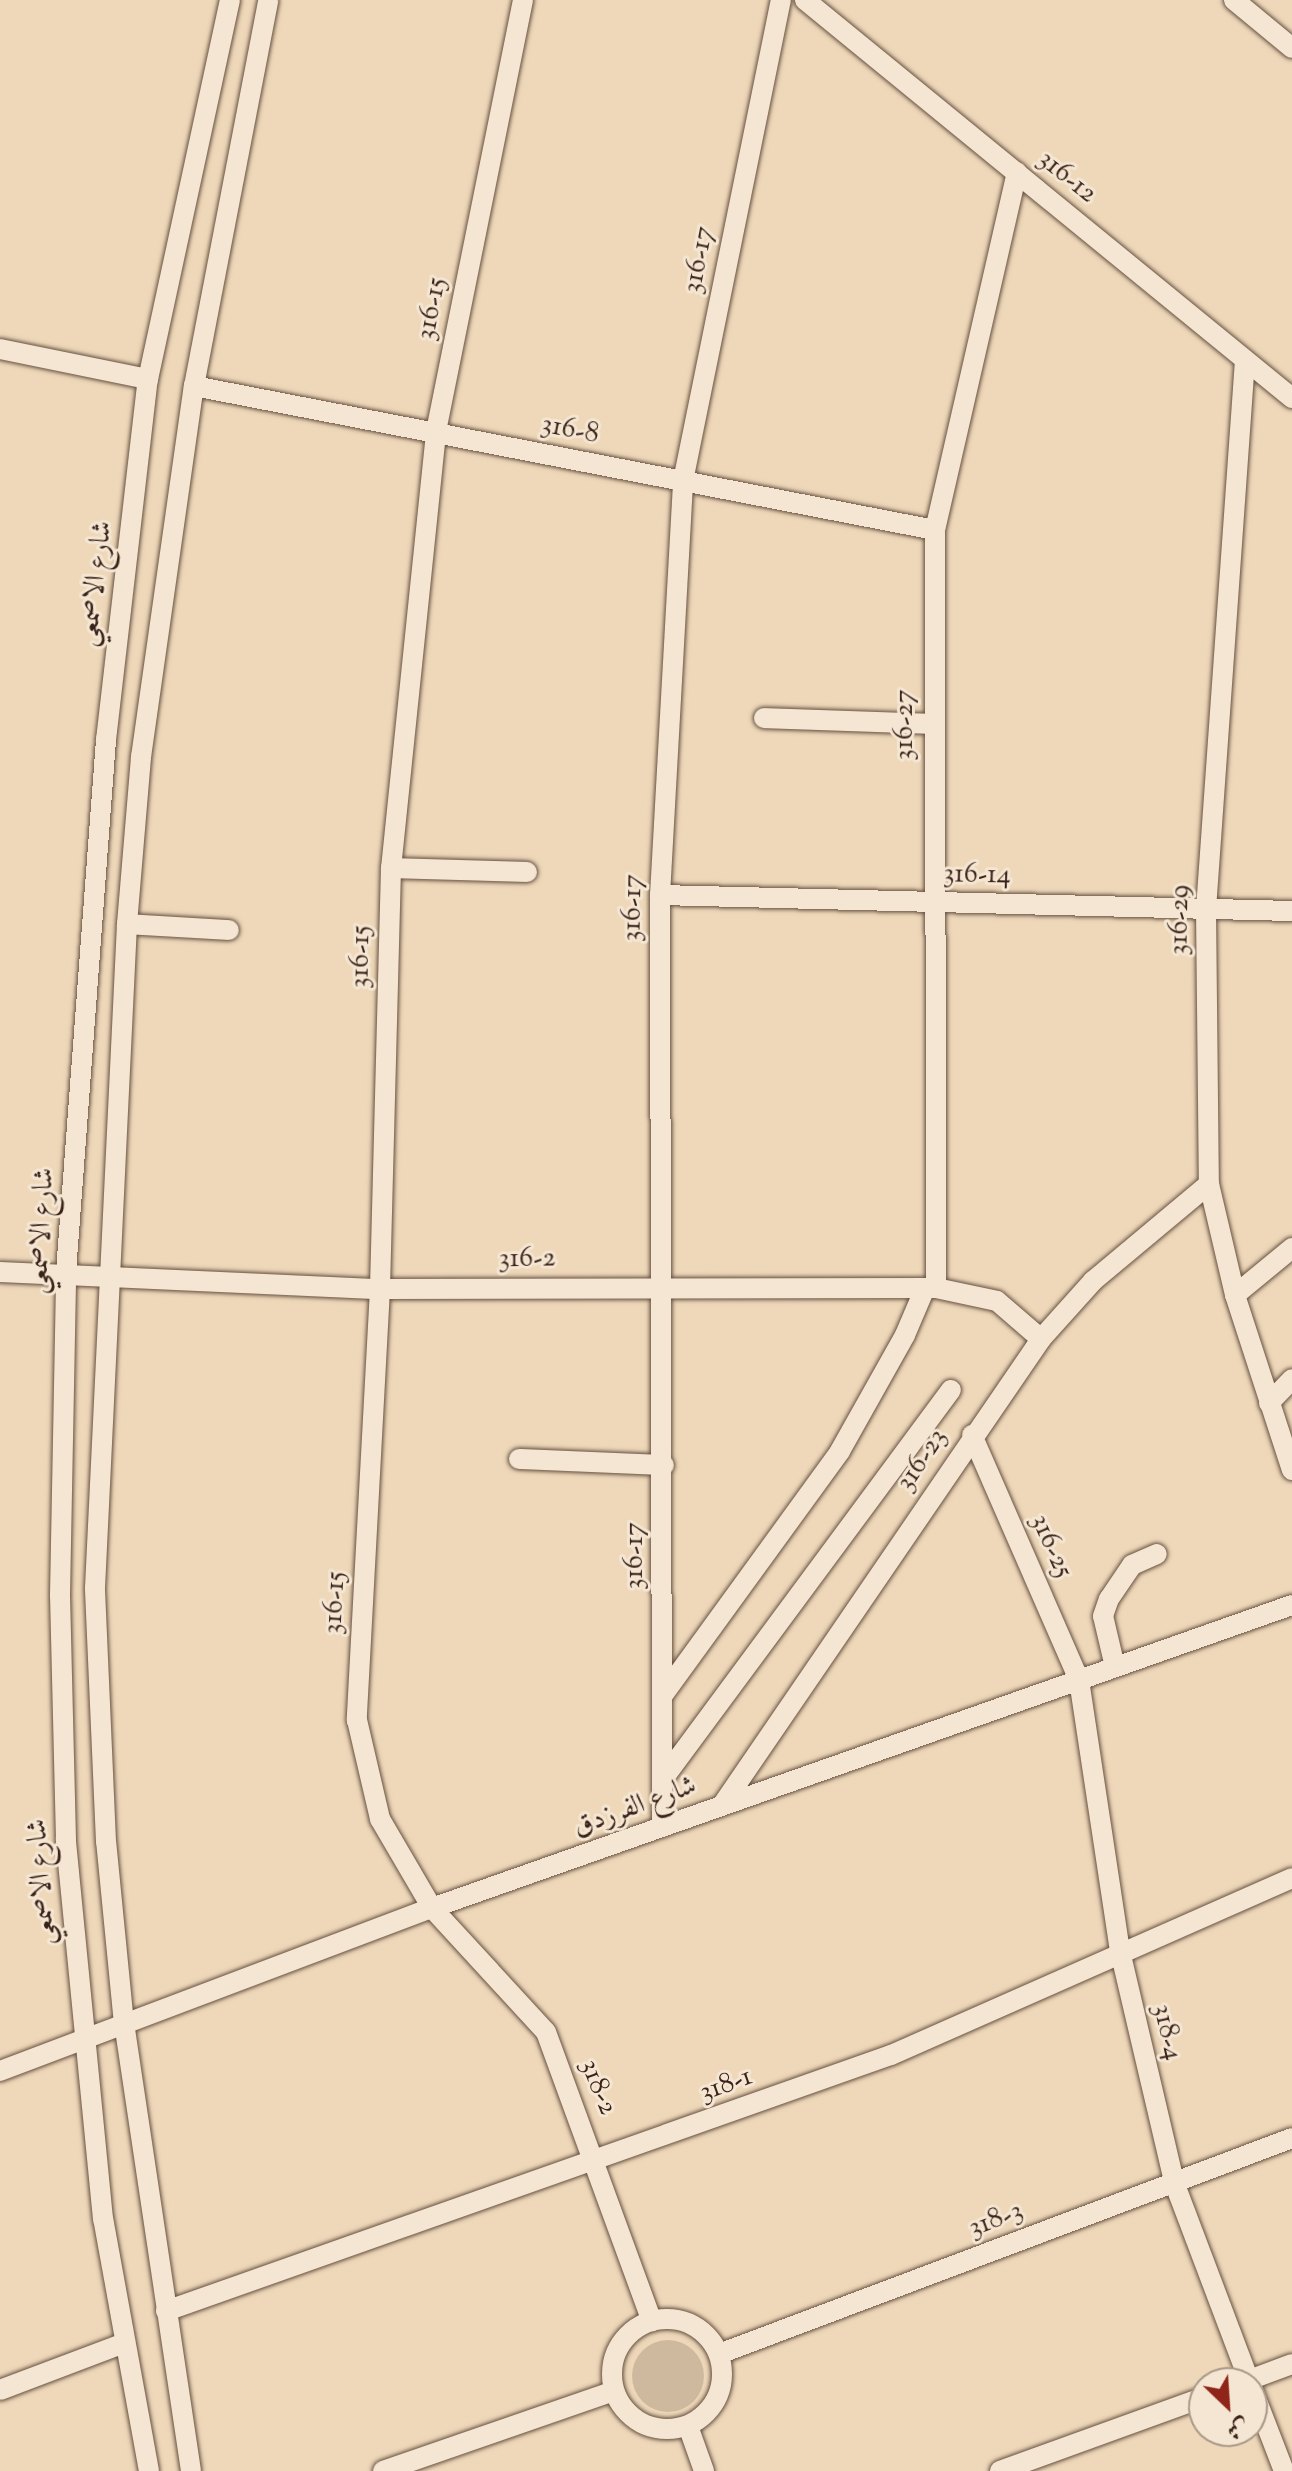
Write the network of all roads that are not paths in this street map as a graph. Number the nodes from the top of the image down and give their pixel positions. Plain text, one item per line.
1 (230, 0) edge
2 (268, 0) edge
3 (523, 0) edge
4 (781, 0) edge
5 (805, 0) edge
6 (1234, 0) edge
7 (1292, 48) edge
8 (1017, 172) junction
9 (0, 349) edge
10 (1245, 360) junction
11 (148, 379) junction
12 (194, 386) junction
13 (1292, 398) edge
14 (436, 433) junction
15 (683, 481) junction
16 (935, 530) junction
17 (764, 718) dead end
18 (932, 724) junction
19 (391, 868) junction
20 (527, 872) dead end
21 (660, 895) junction
22 (934, 902) junction
23 (1206, 909) junction
24 (1292, 911) edge
25 (127, 924) junction
26 (229, 930) dead end
27 (1209, 1184) junction
28 (1292, 1248) edge
29 (0, 1272) edge
30 (66, 1272) junction
31 (109, 1274) junction
32 (665, 1285) junction
33 (930, 1288) junction
34 (380, 1289) junction
35 (1235, 1295) junction
36 (1041, 1339) junction
37 (1292, 1379) edge
38 (951, 1390) dead end
39 (1269, 1403) junction
40 (972, 1435) junction
41 (519, 1459) dead end
42 (664, 1465) junction
43 (1292, 1470) edge
44 (1157, 1554) dead end
45 (1292, 1605) edge
46 (1115, 1667) junction
47 (1079, 1680) junction
48 (663, 1695) junction
49 (663, 1779) junction
50 (723, 1804) junction
51 (662, 1827) junction
52 (1292, 1878) edge
53 (432, 1908) junction
54 (1120, 1951) junction
55 (124, 2024) junction
56 (82, 2040) junction
57 (0, 2071) edge
58 (1292, 2138) edge
59 (597, 2161) junction
60 (1174, 2182) junction
61 (166, 2311) junction
62 (652, 2321) junction
63 (122, 2344) junction
64 (719, 2354) junction
65 (1292, 2364) edge
66 (1242, 2367) edge
67 (1268, 2374) edge
68 (0, 2390) edge
69 (614, 2391) junction
70 (1188, 2403) edge
71 (688, 2426) junction
72 (1268, 2432) edge
73 (149, 2471) edge
74 (191, 2471) edge
75 (383, 2471) edge
76 (704, 2471) edge
77 (1000, 2471) edge
78 (1284, 2471) edge

1 - 11 street, شارع الاصمعي
2 - 12 street
3 - 14 street, 316-15
4 - 15 street, 316-17
5 - 8 street, 316-12
6 - 7 street
8 - 10 street, 316-12
8 - 16 street, 316-27
9 - 11 street
10 - 13 street, 316-12
10 - 23 street, 316-29
11 - 30 street, شارع الاصمعي
12 - 14 street, 316-8
12 - 25 street
14 - 15 street, 316-8
14 - 19 street, 316-15
15 - 16 street, 316-8
15 - 21 street, 316-17
16 - 18 street, 316-27
17 - 18 street
18 - 22 street, 316-27
19 - 20 street
19 - 34 street, 316-15
21 - 22 street, 316-14
21 - 32 street, 316-17
22 - 23 street, 316-14
22 - 33 street, 316-27
23 - 24 street, 316-14
23 - 27 street, 316-29
25 - 26 street
25 - 31 street
27 - 35 street, 316-29
27 - 36 street, 316-23
28 - 35 street
29 - 30 street, 316-2
30 - 31 street, 316-2
30 - 56 street, شارع الاصمعي
31 - 34 street, 316-2
31 - 55 street
32 - 33 street, 316-2
32 - 34 street, 316-2
32 - 42 street, 316-17
33 - 36 street, 316-2
33 - 48 street
34 - 53 street, 316-15
35 - 39 street, 316-29
36 - 40 street, 316-23
37 - 39 street
38 - 49 street
39 - 43 street, 316-29
40 - 47 street, 316-25
40 - 50 street, 316-23
41 - 42 street
42 - 48 street, 316-17
44 - 46 street
45 - 46 street, شارع الفرزدق
46 - 47 street, شارع الفرزدق
47 - 50 street, شارع الفرزدق
47 - 54 street, 318-4
48 - 49 street, 316-17
49 - 51 street, 316-17
50 - 51 street, شارع الفرزدق
51 - 53 street, شارع الفرزدق
52 - 54 street, 318-1
53 - 55 street, شارع الفرزدق
53 - 59 street, 318-2
54 - 59 street, 318-1
54 - 60 street, 318-4
55 - 56 street, شارع الفرزدق
55 - 61 street
56 - 57 street, شارع الفرزدق
56 - 63 street, شارع الاصمعي
58 - 60 street, 318-3
59 - 61 street, 318-1
59 - 62 street, 318-2
60 - 64 street, 318-3
60 - 66 street, 318-4
61 - 74 street
62 - 64 street
62 - 69 street
63 - 68 street
63 - 73 street, شارع الاصمعي
64 - 71 street
65 - 67 street
69 - 71 street
69 - 75 street
70 - 77 street
71 - 76 street
72 - 78 street, 318-4

